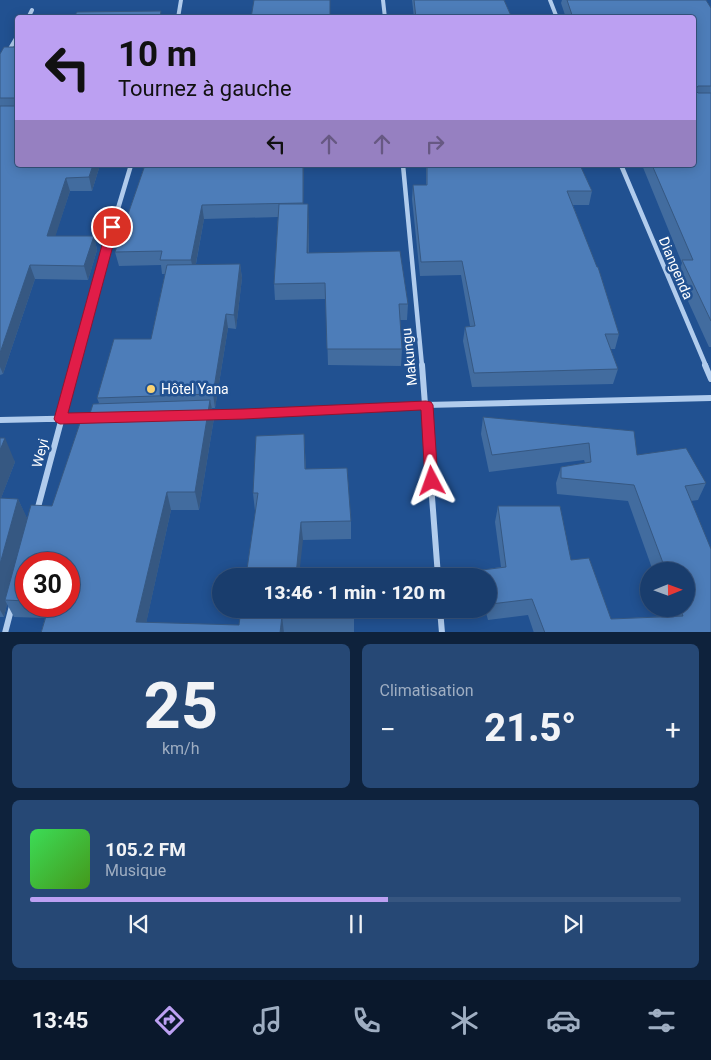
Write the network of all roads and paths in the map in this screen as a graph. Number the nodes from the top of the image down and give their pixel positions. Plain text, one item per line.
1 (181, 0) edge
2 (382, 0) edge
3 (550, 0) edge
4 (32, 10) dead end
5 (30, 15) edge
6 (179, 15) edge
7 (384, 15) edge
8 (556, 15) edge
9 (15, 40) edge
10 (4, 58) edge
11 (130, 167) edge
12 (403, 167) edge
13 (622, 167) edge
14 (711, 380) edge
15 (711, 398) edge
16 (426, 405) junction
17 (196, 415) edge
18 (99, 418) edge
19 (60, 419) junction
20 (0, 420) edge
21 (34, 521) edge
22 (437, 568) edge
23 (15, 595) edge
24 (441, 618) edge
25 (5, 632) edge
26 (442, 632) edge

1 - 6 street
2 - 7 street
3 - 8 street
4 - 5 street
9 - 10 street
11 - 19 street, Weyi
12 - 16 street, Makungu
13 - 14 street, Diangenda
15 - 16 street
16 - 17 street
16 - 22 street, Makungu
18 - 19 street
19 - 20 street
19 - 21 street, Weyi
23 - 25 street
24 - 26 street

